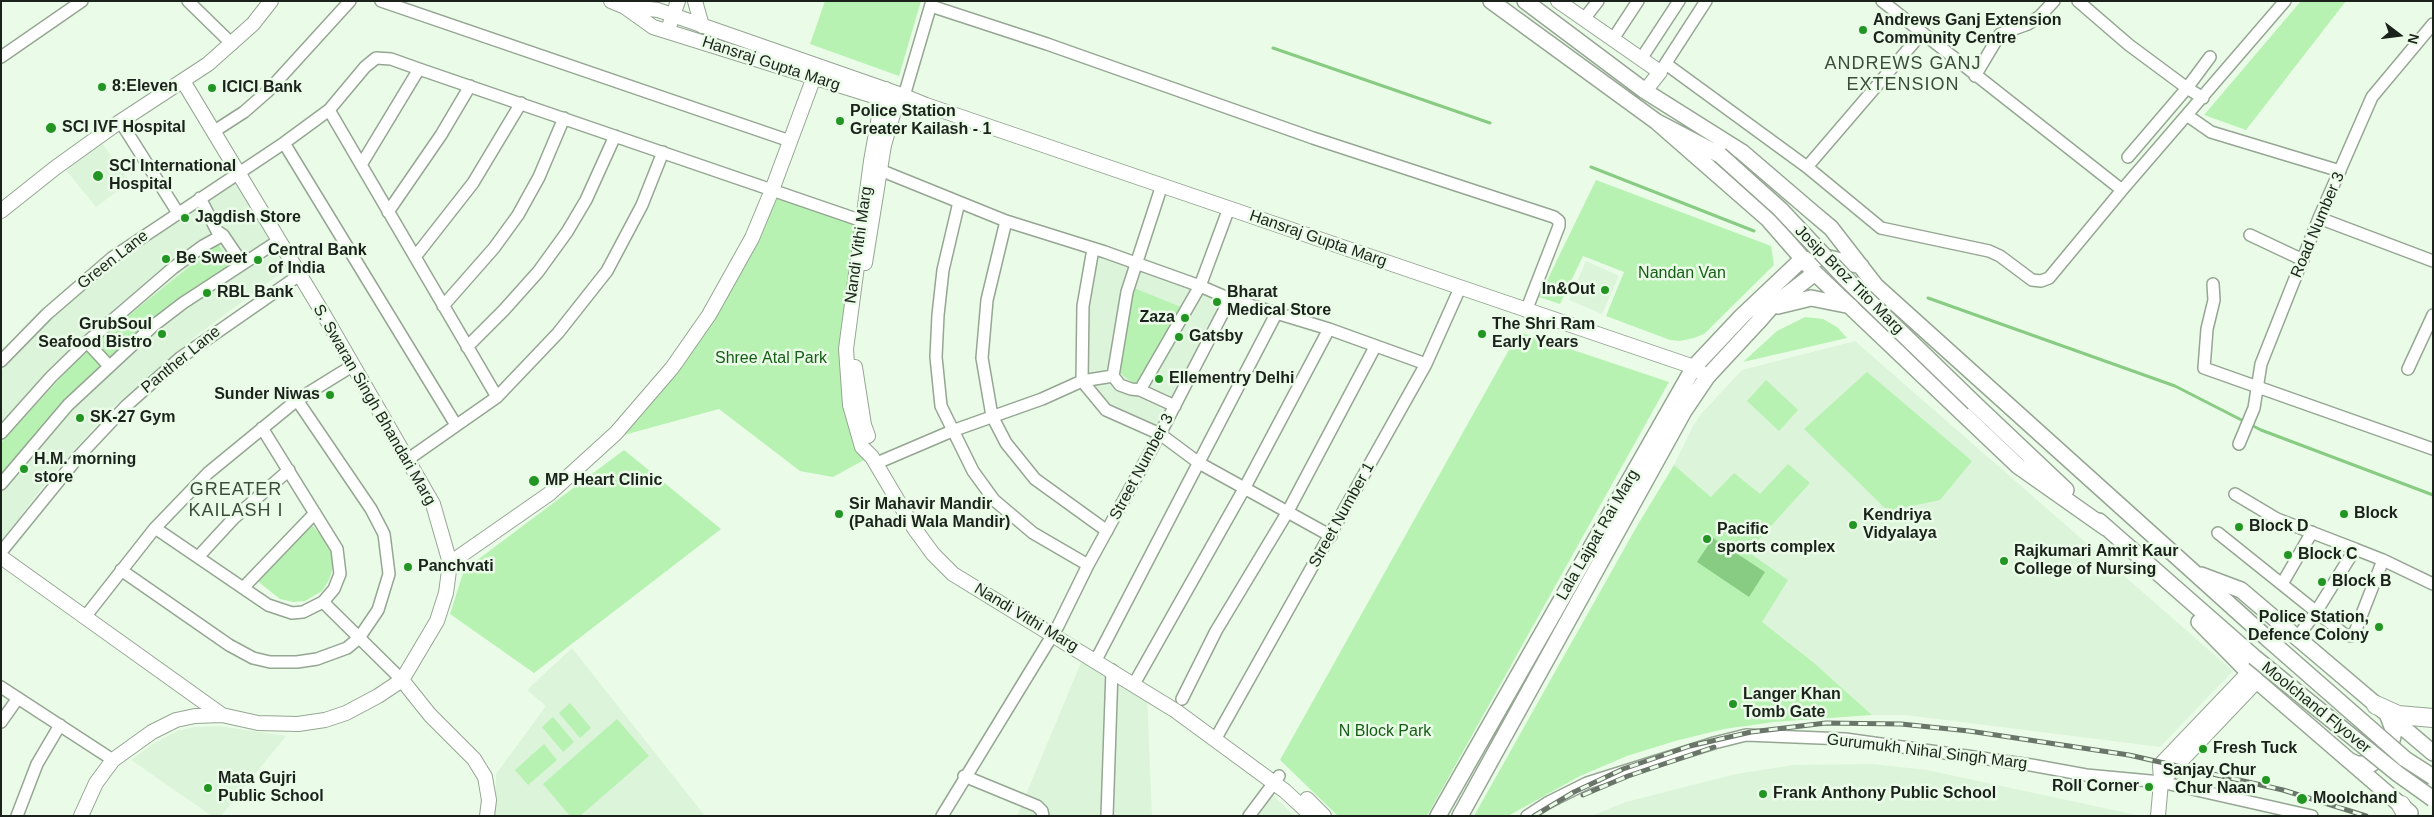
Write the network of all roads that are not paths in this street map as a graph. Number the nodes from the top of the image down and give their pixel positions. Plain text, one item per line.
1 (82, 1) edge
2 (188, 1) edge
3 (271, 1) edge
4 (350, 1) edge
5 (381, 1) edge
6 (678, 1) edge
7 (695, 1) edge
8 (1491, 1) edge
9 (1524, 1) edge
10 (1558, 1) edge
11 (1598, 1) edge
12 (1638, 1) edge
13 (1679, 1) edge
14 (1706, 1) edge
15 (1882, 1) edge
16 (2054, 1) edge
17 (2078, 1) edge
18 (2285, 1) edge
19 (617, 4) edge
20 (931, 4) edge
21 (660, 6) edge
22 (673, 15) junction
23 (1584, 19) junction
24 (2433, 24) edge
25 (702, 26) junction
26 (653, 27) junction
27 (667, 31) junction
28 (1922, 33) junction
29 (1613, 39) junction
30 (232, 44) junction
31 (1, 57) edge
32 (2210, 57) dead end
33 (1640, 59) junction
34 (1663, 68) junction
35 (419, 69) junction
36 (1975, 76) junction
37 (814, 77) junction
38 (182, 81) junction
39 (470, 86) junction
40 (2187, 88) junction
41 (1645, 91) junction
42 (894, 96) junction
43 (2203, 98) junction
44 (521, 104) junction
45 (329, 110) junction
46 (2188, 116) junction
47 (564, 118) junction
48 (120, 121) junction
49 (1657, 122) junction
50 (213, 132) junction
51 (615, 136) junction
52 (790, 141) junction
53 (284, 144) junction
54 (663, 152) junction
55 (2128, 157) dead end
56 (361, 165) junction
57 (1807, 167) junction
58 (880, 170) junction
59 (2340, 171) junction
60 (238, 174) junction
61 (1162, 185) junction
62 (772, 190) junction
63 (2122, 190) junction
64 (200, 198) junction
65 (959, 202) junction
66 (1229, 208) junction
67 (1, 211) edge
68 (388, 212) junction
69 (1812, 212) junction
70 (178, 213) junction
71 (2319, 218) junction
72 (1006, 221) junction
73 (868, 223) junction
74 (223, 235) junction
75 (2250, 235) dead end
76 (1786, 239) junction
77 (278, 241) junction
78 (1093, 248) junction
79 (415, 257) junction
80 (2303, 260) junction
81 (1805, 261) junction
82 (2433, 261) edge
83 (242, 263) junction
84 (1136, 264) junction
85 (1861, 266) junction
86 (1815, 273) junction
87 (1784, 274) junction
88 (298, 276) junction
89 (2213, 284) dead end
90 (1200, 286) junction
91 (1460, 288) junction
92 (1230, 300) junction
93 (443, 306) junction
94 (1771, 307) junction
95 (1853, 307) junction
96 (1526, 311) junction
97 (1276, 314) junction
98 (2433, 315) edge
99 (1329, 329) junction
100 (87, 342) junction
101 (467, 347) junction
102 (1375, 347) junction
103 (1, 361) edge
104 (1426, 364) junction
105 (109, 366) junction
106 (352, 366) junction
107 (1694, 367) junction
108 (2408, 368) dead end
109 (1113, 376) junction
110 (1707, 378) junction
111 (1082, 381) junction
112 (2258, 386) junction
113 (1140, 390) junction
114 (497, 397) junction
115 (297, 400) junction
116 (1175, 406) junction
117 (992, 416) junction
118 (456, 425) junction
119 (262, 428) junction
120 (952, 431) junction
121 (1, 433) edge
122 (1160, 434) junction
123 (2239, 444) dead end
124 (2433, 449) edge
125 (407, 460) junction
126 (875, 460) junction
127 (1199, 463) junction
128 (289, 470) junction
129 (1, 484) edge
130 (1244, 489) junction
131 (2235, 494) dead end
132 (315, 513) junction
133 (1287, 513) junction
134 (155, 528) junction
135 (2106, 528) junction
136 (1107, 531) junction
137 (2218, 532) dead end
138 (2312, 532) junction
139 (1331, 536) junction
140 (2355, 549) junction
141 (1, 552) edge
142 (1, 557) edge
143 (198, 557) junction
144 (2383, 560) junction
145 (450, 563) junction
146 (1088, 565) junction
147 (121, 570) junction
148 (2195, 573) junction
149 (2282, 584) junction
150 (2433, 584) edge
151 (243, 588) junction
152 (2180, 594) junction
153 (323, 602) junction
154 (2316, 612) junction
155 (84, 617) junction
156 (1053, 635) junction
157 (359, 638) junction
158 (2297, 638) junction
159 (1096, 660) junction
160 (1112, 670) junction
161 (2253, 677) junction
162 (402, 680) junction
163 (1134, 684) junction
164 (1, 687) edge
165 (18, 698) junction
166 (1182, 699) dead end
167 (2381, 709) junction
168 (1498, 712) junction
169 (222, 715) junction
170 (2433, 718) edge
171 (1513, 721) junction
172 (1, 722) edge
173 (60, 725) junction
174 (1483, 737) junction
175 (1218, 740) junction
176 (1499, 745) junction
177 (2433, 753) edge
178 (2345, 757) junction
179 (113, 760) junction
180 (964, 776) junction
181 (2433, 777) edge
182 (1276, 779) junction
183 (2161, 782) junction
184 (2433, 799) edge
185 (2407, 812) edge
186 (1531, 814) edge
187 (16, 816) edge
188 (81, 816) edge
189 (488, 816) edge
190 (942, 816) edge
191 (1043, 816) edge
192 (1107, 816) edge
193 (1249, 816) edge
194 (1312, 816) edge
195 (1324, 816) edge
196 (1438, 816) edge
197 (1460, 816) edge
198 (2158, 816) edge
199 (2312, 816) edge

1 - 31 street
2 - 30 street
3 - 30 street
4 - 50 street
5 - 52 street
6 - 22 street
7 - 25 street
8 - 49 main road, Josip Broz Tito Marg
9 - 41 main road, Josip Broz Tito Marg
10 - 23 street
11 - 23 street
12 - 29 street
13 - 33 street
14 - 34 street
15 - 28 street
16 - 36 street
17 - 40 street
18 - 43 street
19 - 21 street, Hansraj Gupta Marg
19 - 26 street, Hansraj Gupta Marg
20 - 42 street
20 - 96 street
21 - 22 street, Hansraj Gupta Marg
21 - 26 street
22 - 25 street, Hansraj Gupta Marg
22 - 27 street
23 - 29 street
24 - 59 street, Road Number 3
25 - 42 street, Hansraj Gupta Marg
26 - 27 street, Hansraj Gupta Marg
27 - 37 street, Hansraj Gupta Marg
28 - 36 street
28 - 57 street
29 - 33 street
30 - 38 street
32 - 40 street
33 - 34 street
34 - 41 street
34 - 57 street
35 - 39 street
35 - 45 street, Green Lane
35 - 56 street
36 - 63 street
37 - 42 street, Hansraj Gupta Marg
37 - 52 street
38 - 48 street
38 - 50 street, S. Swaran Singh Bhandari Marg
39 - 44 street
39 - 68 street
40 - 43 street
40 - 55 street
41 - 69 main road, Josip Broz Tito Marg
42 - 58 street, Nandi Vithi Marg
42 - 61 street, Hansraj Gupta Marg
42 - 73 street, Nandi Vithi Marg
43 - 46 street
44 - 47 street
44 - 79 street
45 - 53 street, Green Lane
45 - 56 street
46 - 59 street
46 - 63 street
47 - 51 street
47 - 93 street
48 - 67 street
48 - 70 street
49 - 76 main road
49 - 135 main road, Josip Broz Tito Marg, bridge
50 - 60 street, S. Swaran Singh Bhandari Marg
51 - 54 street
51 - 101 street
52 - 62 street
53 - 60 street, Green Lane
53 - 118 street
54 - 62 street
54 - 114 street
56 - 68 street
57 - 63 street
58 - 65 street
58 - 73 street, Nandi Vithi Marg
59 - 71 street, Road Number 3
60 - 64 street, Green Lane
60 - 77 street, S. Swaran Singh Bhandari Marg
61 - 66 street, Hansraj Gupta Marg
61 - 84 street
62 - 73 street
62 - 145 street
64 - 70 street, Green Lane
64 - 74 street
65 - 72 street
65 - 120 street
66 - 90 street
66 - 91 street, Hansraj Gupta Marg
68 - 79 street
69 - 76 main road
69 - 85 main road, Josip Broz Tito Marg
70 - 103 street, Green Lane
71 - 80 street, Road Number 3
71 - 82 street
72 - 78 street
72 - 117 street
73 - 126 street, Nandi Vithi Marg
74 - 83 street
74 - 100 street
75 - 80 street
76 - 81 main road
76 - 87 main road
77 - 83 street
77 - 88 street, S. Swaran Singh Bhandari Marg
78 - 84 street
78 - 111 street
79 - 93 street
80 - 112 street, Road Number 3
81 - 85 main road
81 - 86 main road
81 - 87 main road, Lala Lajpat Rai Marg
83 - 105 street
84 - 90 street
84 - 109 street
85 - 148 main road, Josip Broz Tito Marg
86 - 94 main road, Lala Lajpat Rai Marg
86 - 95 main road
87 - 107 main road, Lala Lajpat Rai Marg
88 - 106 street, S. Swaran Singh Bhandari Marg
88 - 141 street, Panther Lane
89 - 112 street
90 - 92 street
90 - 113 street
91 - 96 street, Hansraj Gupta Marg
91 - 104 street, Street Number 1
92 - 97 street
92 - 116 street, Street Number 3
93 - 101 street
94 - 95 main road
94 - 110 main road, Lala Lajpat Rai Marg
95 - 135 main road
96 - 107 street, Hansraj Gupta Marg
97 - 99 street
97 - 127 street
98 - 108 street
99 - 102 street
99 - 130 street
100 - 105 street
100 - 121 street
101 - 114 street
102 - 104 street
102 - 133 street
104 - 139 street, Street Number 1
105 - 129 street
106 - 115 street
106 - 125 street, S. Swaran Singh Bhandari Marg
107 - 110 street, Hansraj Gupta Marg
107 - 168 main road, Lala Lajpat Rai Marg
109 - 111 street
109 - 113 street
110 - 171 main road, Lala Lajpat Rai Marg
111 - 117 street
111 - 122 street
112 - 123 street, Road Number 3
112 - 124 street
113 - 116 street
114 - 118 street
115 - 119 street
115 - 157 street
116 - 122 street, Street Number 3
117 - 120 street
117 - 136 street
118 - 125 street
119 - 128 street
119 - 134 street
120 - 126 street
120 - 146 street
122 - 127 street
122 - 136 street, Street Number 3
125 - 145 street, S. Swaran Singh Bhandari Marg
126 - 156 street, Nandi Vithi Marg
127 - 130 street
127 - 159 street
128 - 132 street
128 - 143 street
130 - 133 street
130 - 163 street
131 - 138 street
132 - 151 street
132 - 153 street
133 - 139 street
133 - 166 street
134 - 143 street
134 - 147 street
135 - 152 main road, Josip Broz Tito Marg
136 - 146 street, Street Number 3
137 - 149 street
138 - 140 street
138 - 149 street
139 - 175 street, Street Number 1
140 - 144 street
140 - 154 street
142 - 155 street, S. Swaran Singh Bhandari Marg
143 - 151 street
144 - 150 street
144 - 154 street
145 - 162 street, S. Swaran Singh Bhandari Marg
146 - 156 street, Street Number 3
147 - 155 street
147 - 157 street
148 - 158 main road
148 - 181 main road, Moolchand Flyover, bridge
149 - 154 street
151 - 153 street
152 - 161 main road
152 - 184 main road, Moolchand Flyover, bridge
153 - 157 street
154 - 158 street
155 - 169 street, S. Swaran Singh Bhandari Marg
156 - 159 street, Nandi Vithi Marg
156 - 180 street, Street Number 3
157 - 162 street
158 - 167 main road
159 - 160 street, Nandi Vithi Marg
160 - 163 street, Nandi Vithi Marg
160 - 192 street
161 - 178 main road
161 - 183 street
162 - 169 street, S. Swaran Singh Bhandari Marg
162 - 189 street
163 - 175 street, Nandi Vithi Marg
164 - 165 street
165 - 172 street
165 - 173 street
167 - 170 main road
167 - 177 main road
167 - 178 main road
168 - 171 main road
168 - 174 main road, Lala Lajpat Rai Marg
169 - 179 street
171 - 176 main road, Lala Lajpat Rai Marg
173 - 179 street
173 - 187 street
174 - 176 main road
174 - 196 main road, Lala Lajpat Rai Marg
175 - 182 street, Nandi Vithi Marg
176 - 197 main road, Lala Lajpat Rai Marg
178 - 185 main road
179 - 188 street
180 - 190 street, Street Number 3
180 - 191 street
182 - 193 street
182 - 194 street, Nandi Vithi Marg
182 - 195 street, Nandi Vithi Marg
183 - 186 street, Gurumukh Nihal Singh Marg
183 - 198 street
183 - 199 street

